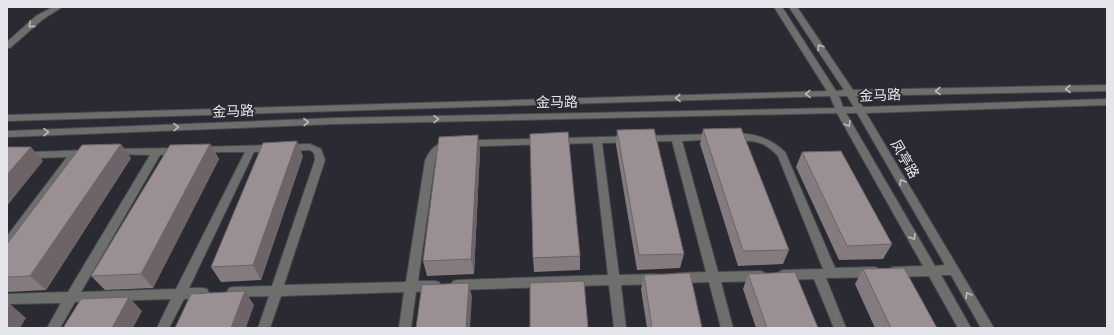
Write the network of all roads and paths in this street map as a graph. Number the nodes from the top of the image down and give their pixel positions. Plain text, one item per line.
1 (58, 7) edge
2 (778, 7) edge
3 (793, 7) edge
4 (7, 46) edge
5 (1107, 88) edge
6 (833, 93) junction
7 (850, 93) junction
8 (1107, 102) edge
9 (840, 110) junction
10 (860, 110) junction
11 (7, 118) edge
12 (7, 134) edge
13 (676, 138) junction
14 (597, 140) junction
15 (252, 149) junction
16 (157, 151) junction
17 (74, 154) junction
18 (7, 156) edge
19 (7, 244) edge
20 (933, 270) junction
21 (953, 270) junction
22 (818, 274) junction
23 (831, 274) junction
24 (713, 277) junction
25 (614, 280) junction
26 (411, 287) junction
27 (276, 291) junction
28 (179, 294) junction
29 (72, 298) junction
30 (7, 299) edge
31 (53, 328) edge
32 (163, 328) edge
33 (264, 328) edge
34 (405, 328) edge
35 (620, 328) edge
36 (727, 328) edge
37 (840, 328) edge
38 (965, 328) edge
39 (988, 328) edge

1 -> 4 street
2 - 6 street
7 -> 3 street, 凤亭路
5 -> 7 street, 金马路
6 - 7 street, 金马路
6 - 9 street
6 -> 11 street, 金马路
7 - 10 street, 凤亭路
8 - 10 street, 金马路
9 - 10 street, 金马路
12 -> 9 street, 金马路
9 -> 20 street
21 -> 10 street, 凤亭路
13 - 14 street
13 - 23 street
13 - 24 street
14 - 25 street
14 - 26 street
15 - 16 street
15 - 27 street
15 - 28 street
16 - 17 street
16 - 29 street
17 - 18 street
17 - 19 street
20 - 21 street
20 - 23 street
20 - 38 street
39 -> 21 street, 凤亭路
22 - 23 street
22 - 24 street
22 - 37 street
24 - 25 street
24 - 36 street
25 - 26 street
25 - 35 street
26 - 27 street
26 - 34 street
27 - 28 street
27 - 33 street
28 - 29 street
28 - 32 street
29 - 30 street
29 - 31 street

